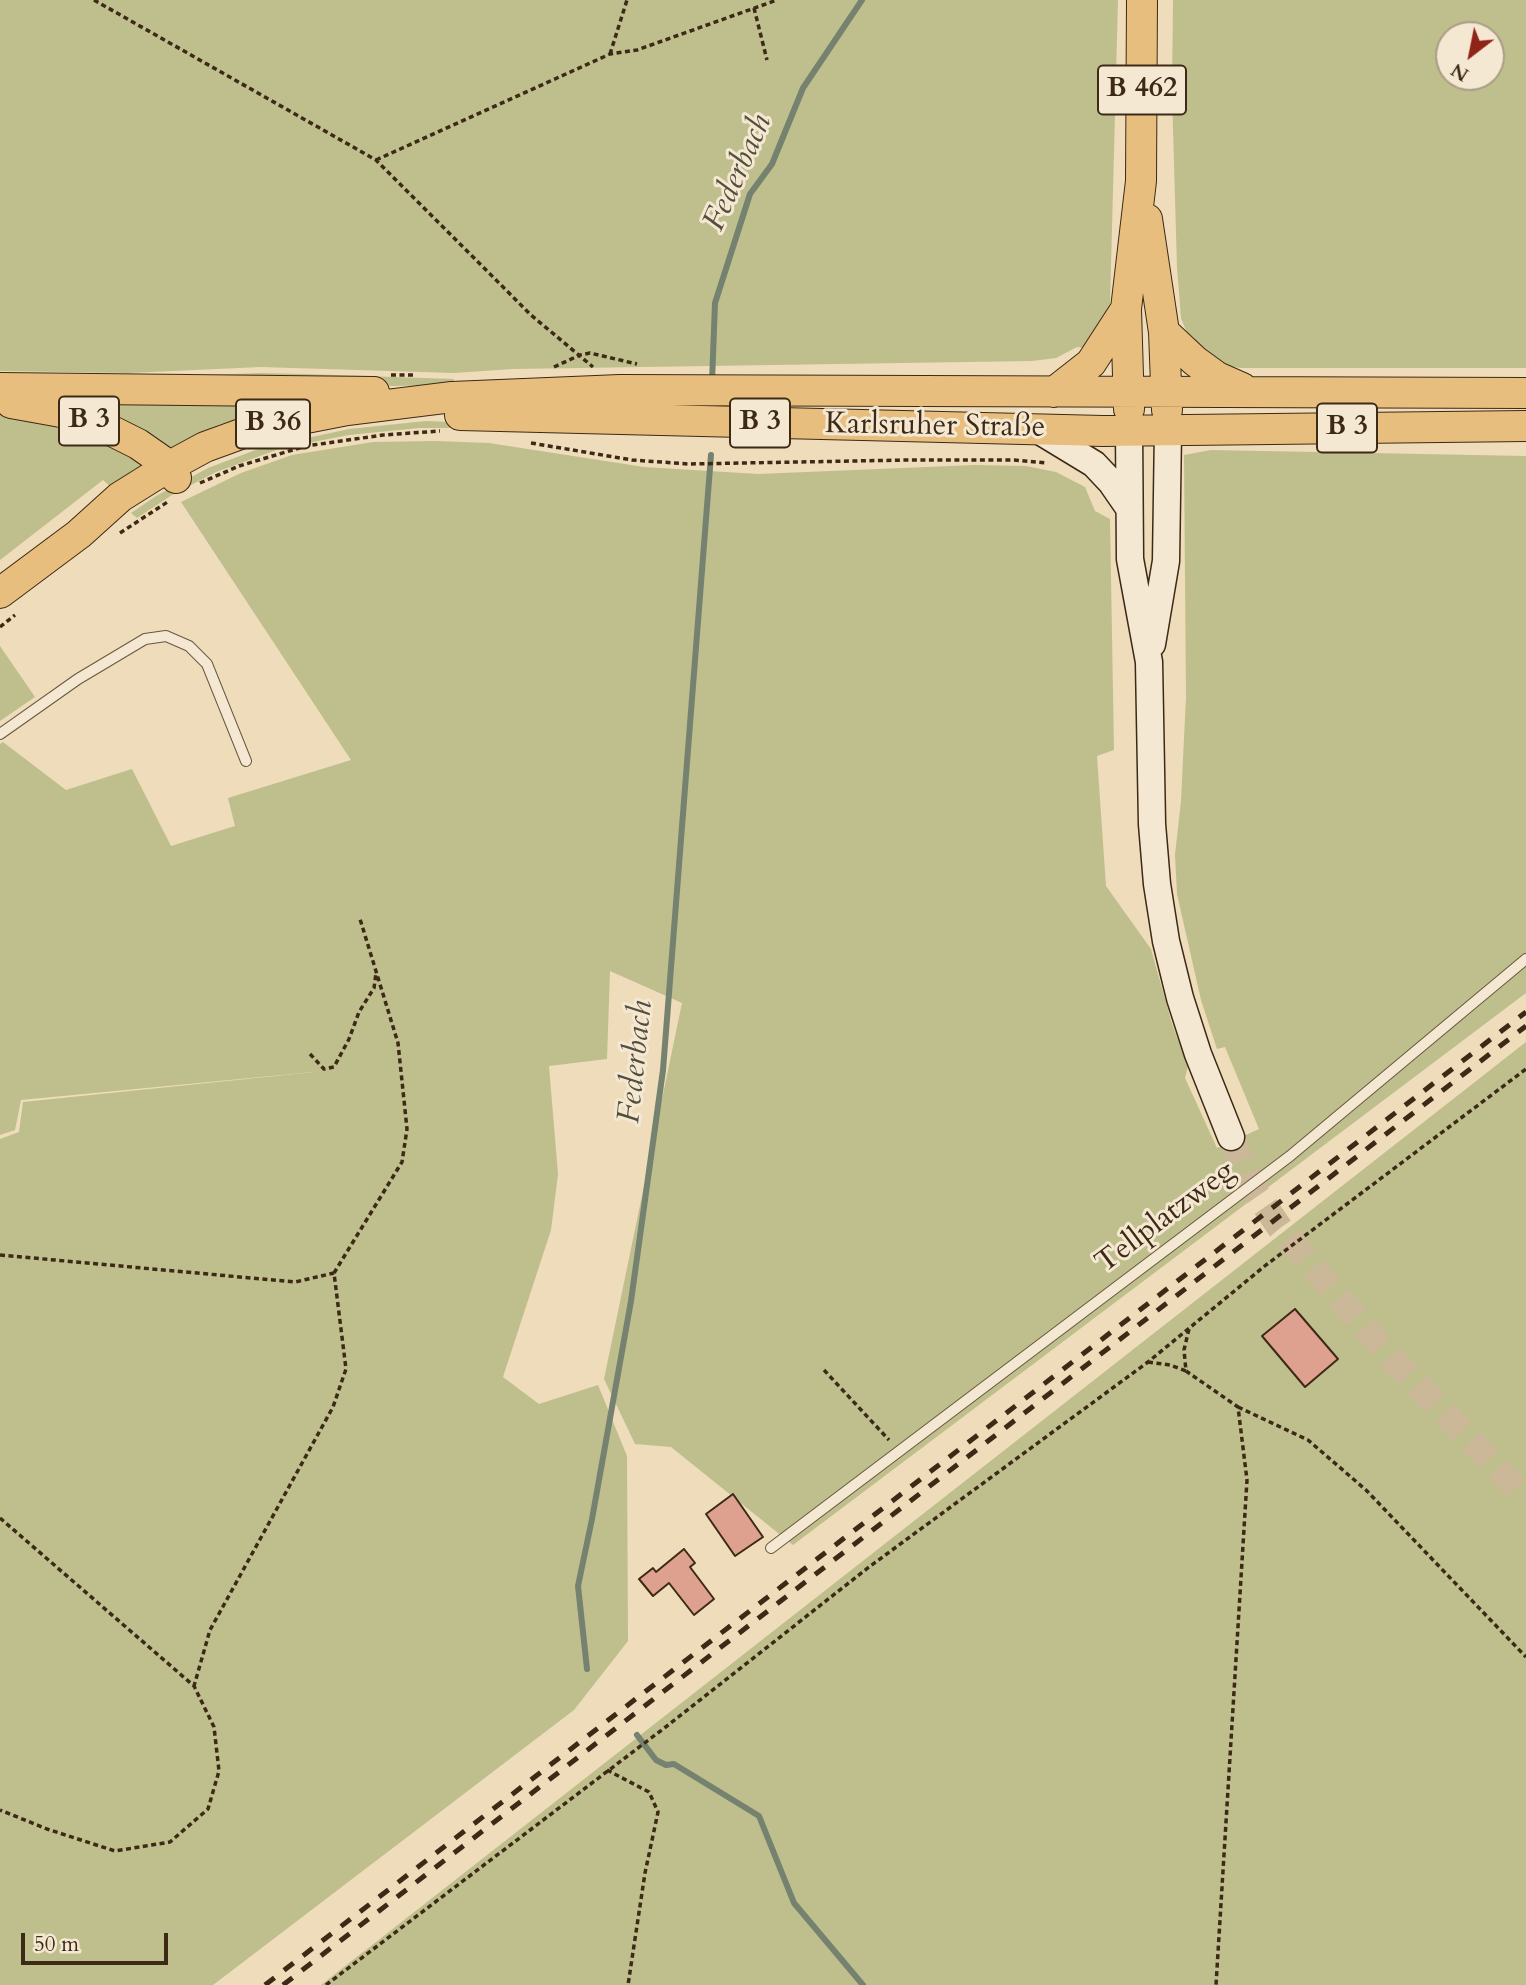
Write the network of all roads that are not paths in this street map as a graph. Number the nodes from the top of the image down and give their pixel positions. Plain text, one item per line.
1 (1142, 0) edge
2 (1141, 181) junction
3 (1126, 309) junction
4 (1164, 332) junction
5 (0, 388) edge
6 (1128, 391) junction
7 (1167, 391) junction
8 (1055, 392) junction
9 (1249, 392) junction
10 (1526, 393) edge
11 (452, 397) junction
12 (0, 402) edge
13 (1526, 426) edge
14 (1038, 430) junction
15 (1129, 430) junction
16 (1168, 430) junction
17 (178, 482) junction
18 (1129, 508) junction
19 (0, 593) edge
20 (1149, 663) junction
21 (0, 734) edge
22 (246, 761) dead end
23 (1526, 959) edge
24 (1231, 1137) tunnel mouth
25 (771, 1548) dead end

1 - 2 main road, B 462
2 - 3 main road, B 462
2 - 4 main road, B 462
3 - 6 main road, B 462
3 - 8 main road
4 - 7 main road, B 462
4 - 9 main road
5 - 11 main road, B 3
6 - 7 main road, B 3
6 - 8 main road, B 3
6 - 15 main road, B 462
7 - 9 main road, B 3
7 - 16 main road, B 462
8 - 11 main road, B 3
9 - 10 main road, B 3
11 - 17 main road, B 36
12 - 17 main road, B 3
13 - 16 main road, Karlsruher Straße / B 3
14 - 15 main road, Karlsruher Straße / B 3
14 - 17 main road, Karlsruher Straße / B 3
14 - 18 main road
15 - 16 main road, Karlsruher Straße / B 3
15 - 18 main road
16 - 20 main road
17 - 19 main road, B 36
18 - 20 main road
20 - 24 main road
21 - 22 lane
23 - 25 lane, Tellplatzweg

